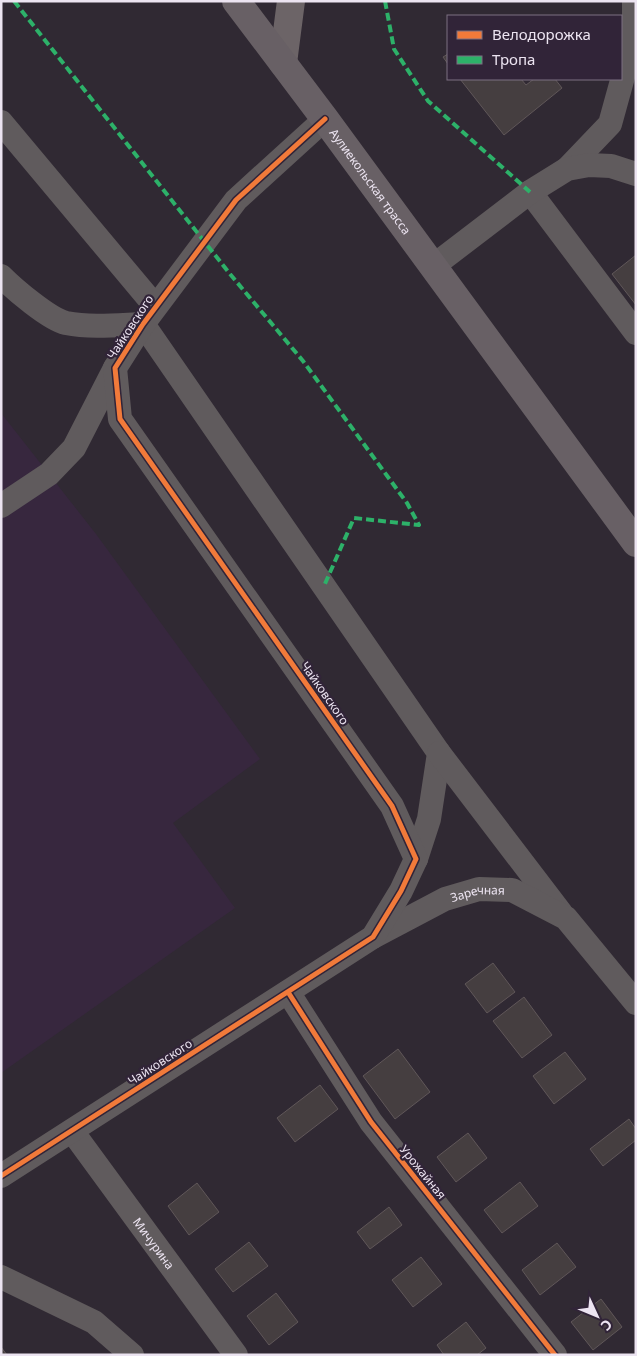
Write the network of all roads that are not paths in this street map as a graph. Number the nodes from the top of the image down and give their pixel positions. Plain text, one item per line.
1 (236, 1) edge
2 (291, 1) edge
3 (634, 1) edge
4 (283, 63) junction
5 (325, 119) junction
6 (1, 122) edge
7 (567, 169) junction
8 (636, 174) edge
9 (530, 192) junction
10 (432, 267) junction
11 (1, 276) edge
12 (149, 315) junction
13 (636, 333) edge
14 (115, 368) junction
15 (1, 506) edge
16 (636, 544) edge
17 (440, 753) junction
18 (416, 859) junction
19 (566, 918) junction
20 (373, 937) junction
21 (288, 992) junction
22 (633, 993) edge
23 (72, 1130) junction
24 (1, 1176) edge
25 (1, 1277) edge
26 (132, 1355) edge
27 (236, 1355) edge
28 (555, 1355) edge

1 - 4 highway, Аулиекольская трасса
2 - 4 main road
3 - 7 street
4 - 5 highway, Аулиекольская трасса
5 - 10 highway, Аулиекольская трасса
5 - 12 street, Чайковского
6 - 12 street
7 - 8 street
7 - 9 street
9 - 10 street
9 - 13 street
10 - 16 highway, Аулиекольская трасса
11 - 12 street
12 - 14 street, Чайковского
12 - 17 street
14 - 15 street
14 - 18 street, Чайковского
17 - 18 street
17 - 19 street
18 - 20 street, Чайковского
19 - 20 street, Заречная
19 - 22 street, Заречная
20 - 21 street, Чайковского
21 - 23 street, Чайковского
21 - 28 street, Урожайная
23 - 24 street, Чайковского
23 - 27 street, Мичурина
25 - 26 street

